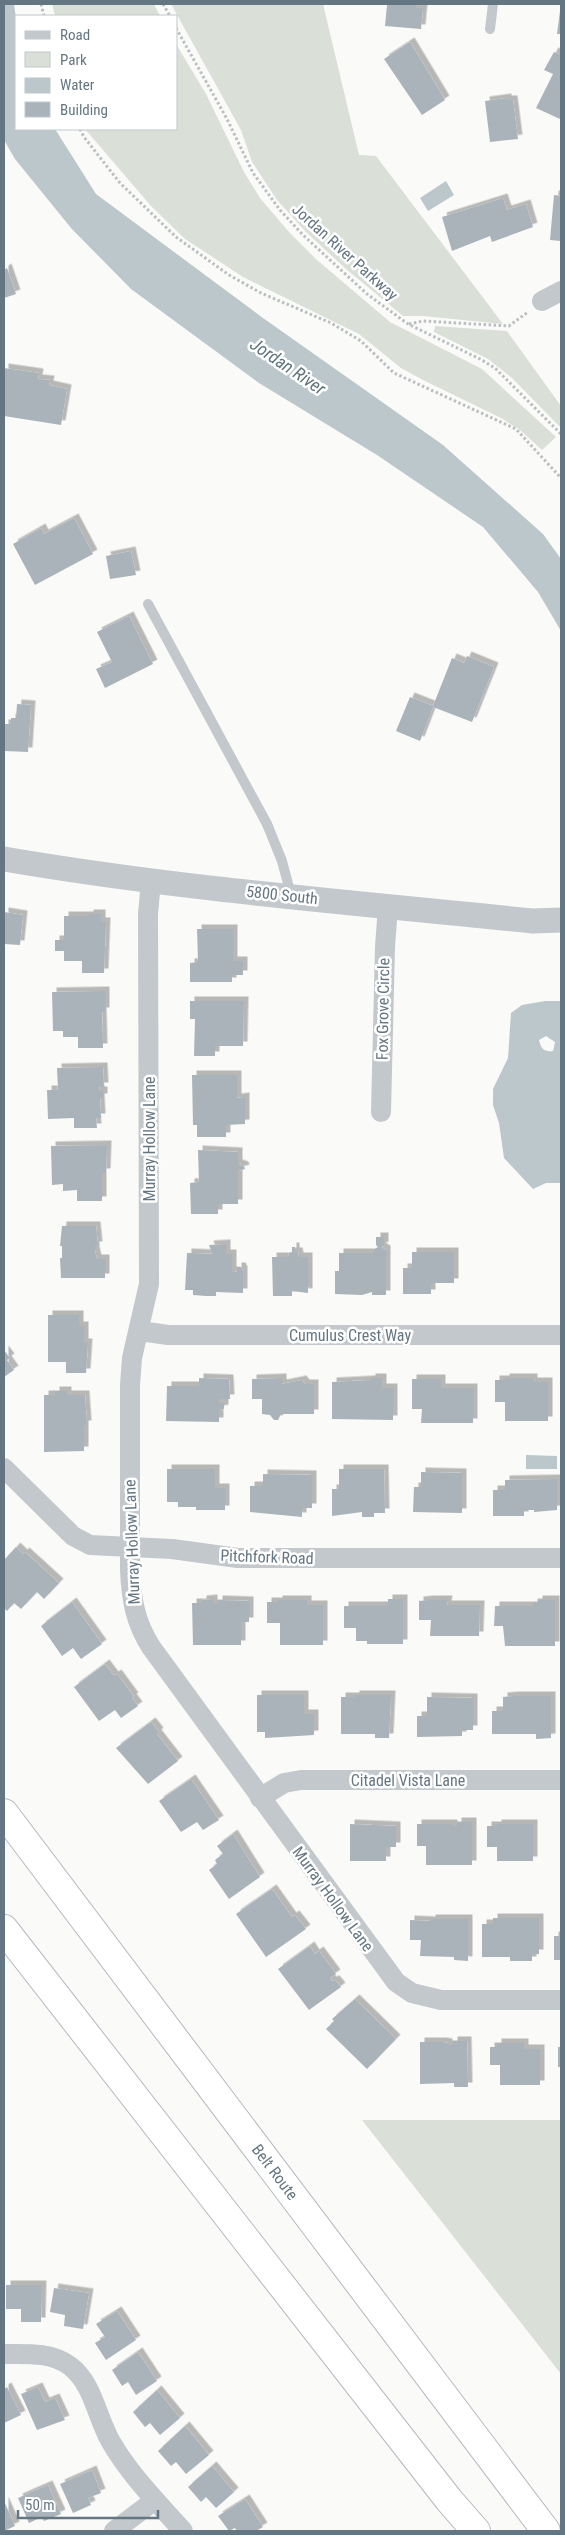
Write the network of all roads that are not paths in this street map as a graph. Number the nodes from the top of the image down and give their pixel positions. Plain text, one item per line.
1 (492, 4) edge
2 (490, 30) dead end
3 (561, 291) edge
4 (542, 301) road end
5 (148, 604) dead end
6 (4, 859) edge
7 (151, 881) junction
8 (292, 896) junction
9 (388, 906) junction
10 (561, 920) edge
11 (381, 1112) dead end
12 (140, 1331) junction
13 (561, 1335) edge
14 (4, 1468) edge
15 (130, 1547) junction
16 (561, 1558) edge
17 (561, 1780) edge
18 (260, 1798) junction
19 (4, 1814) edge
20 (4, 1929) edge
21 (561, 2000) edge
22 (4, 2354) edge
23 (155, 2500) junction
24 (114, 2531) edge
25 (183, 2531) edge
26 (476, 2531) edge
27 (546, 2531) edge

1 - 2 lane
3 - 4 street
5 - 8 lane
6 - 7 street, 5800 South
7 - 8 street, 5800 South
7 - 12 street, Murray Hollow Lane
8 - 9 street, 5800 South
9 - 10 street, 5800 South
9 - 11 street, Fox Grove Circle
12 - 13 street, Cumulus Crest Way
12 - 15 street, Murray Hollow Lane
14 - 15 street, Pitchfork Road
15 - 16 street, Pitchfork Road
15 - 18 street, Murray Hollow Lane
17 - 18 street, Citadel Vista Lane
18 - 21 street, Murray Hollow Lane
19 - 27 highway, Belt Route
20 - 26 highway
22 - 23 street
23 - 24 street
23 - 25 street

